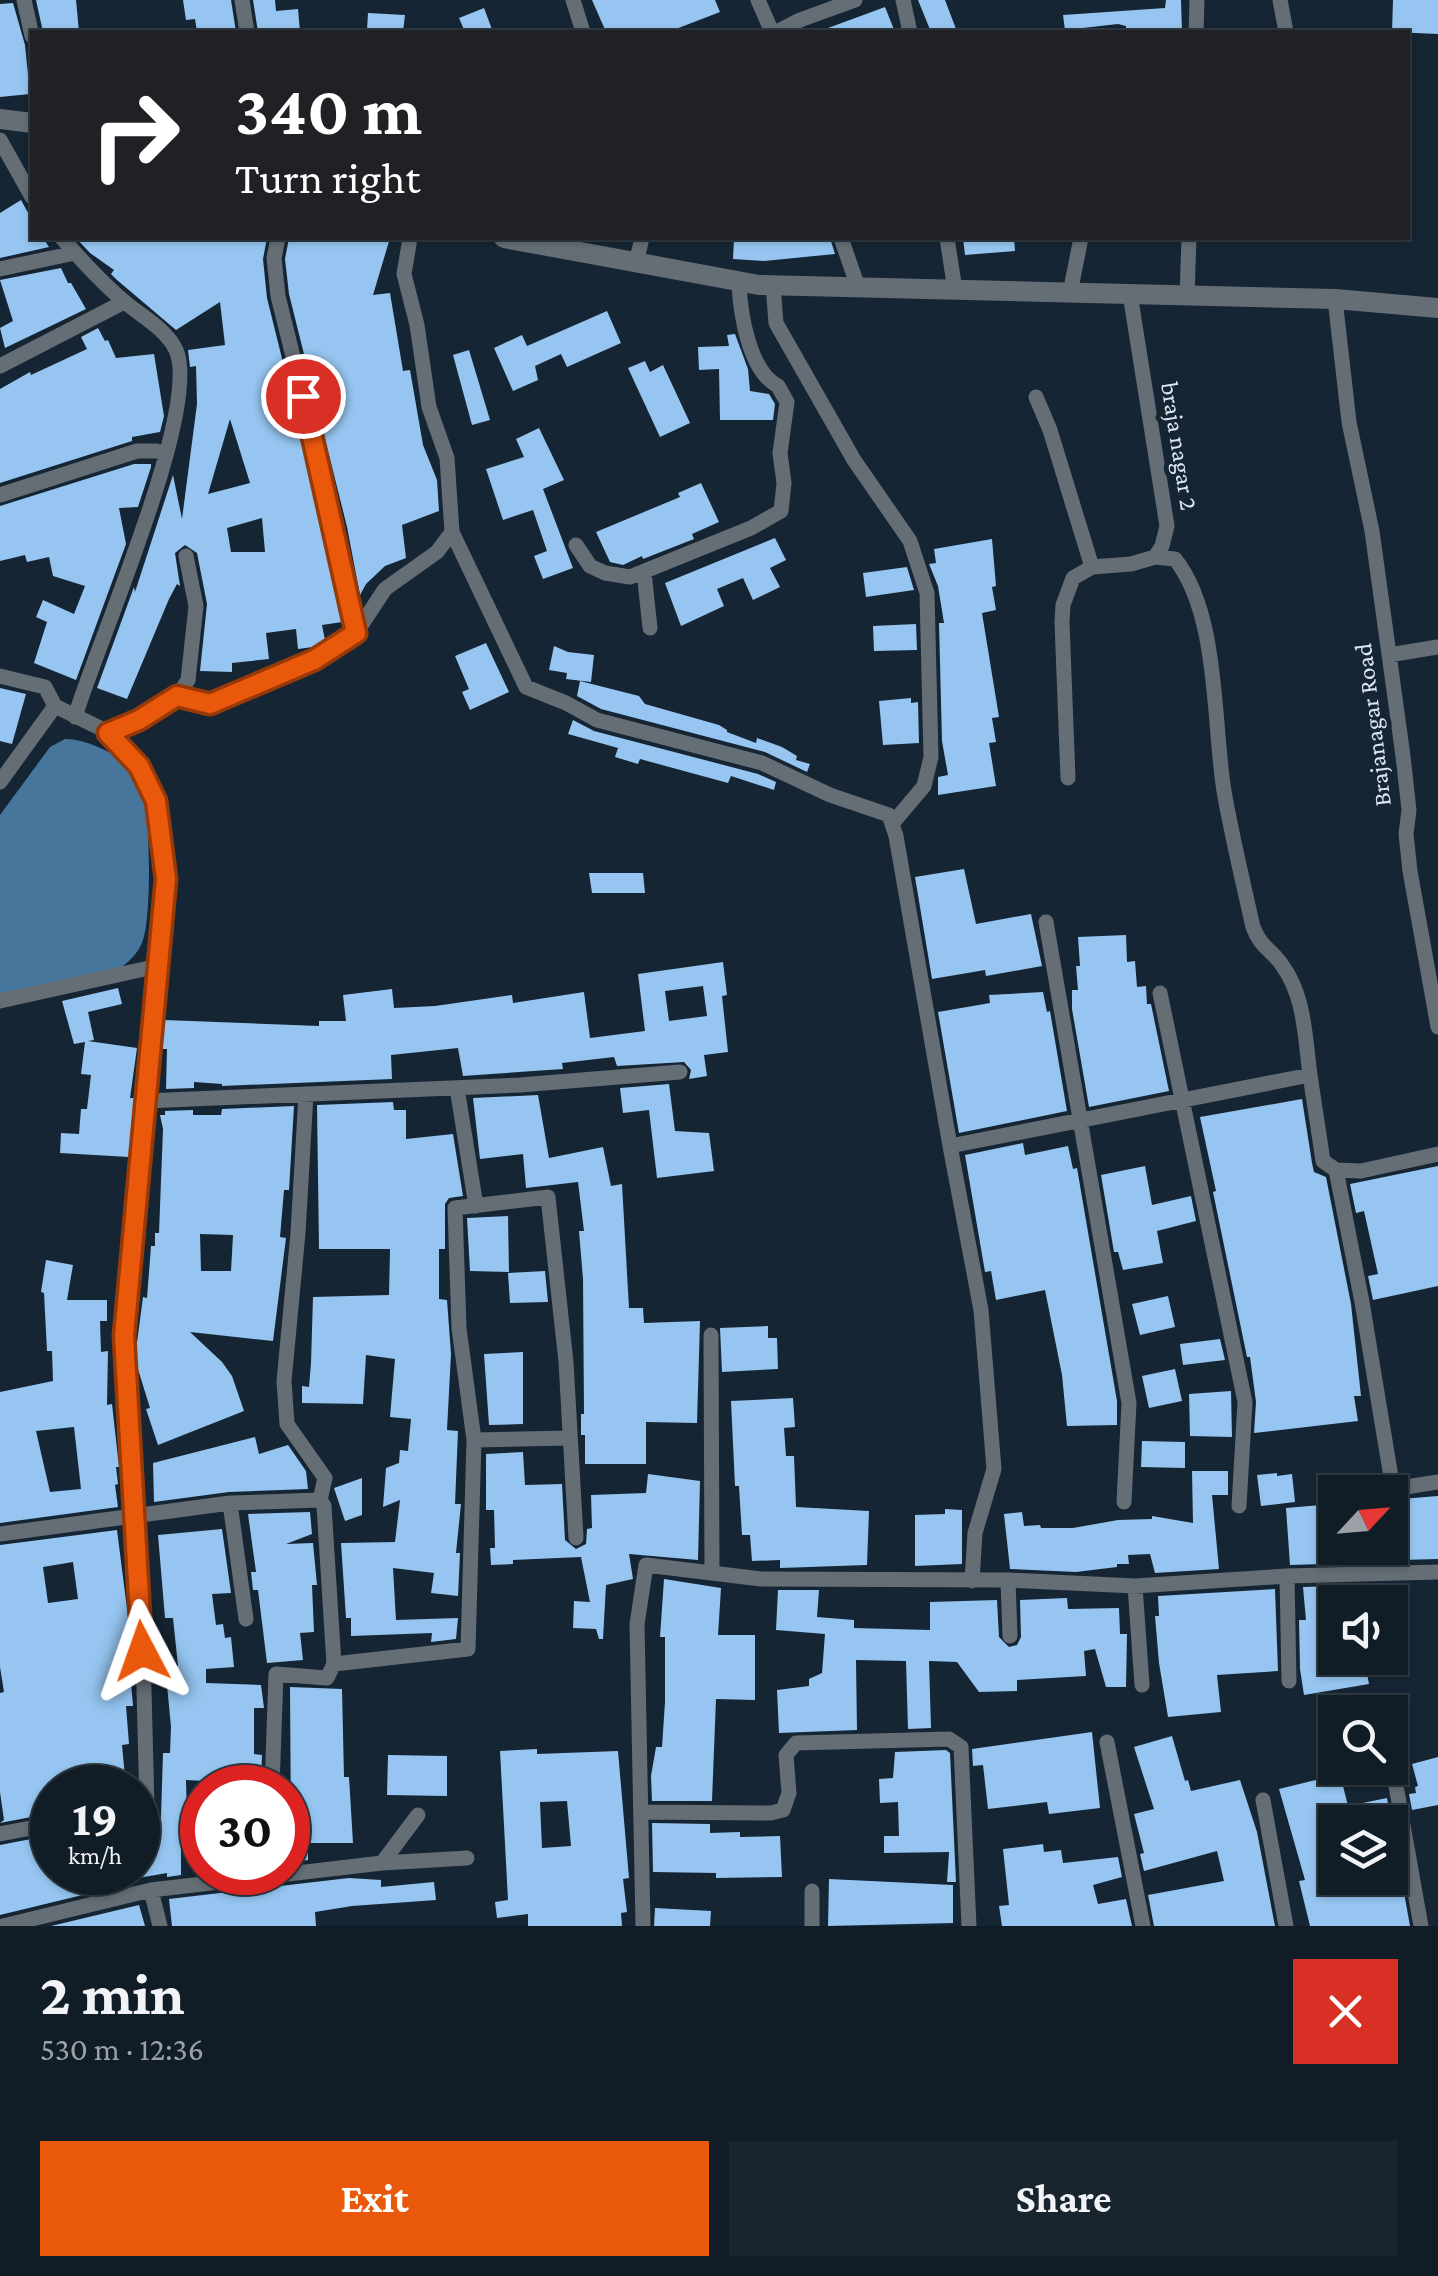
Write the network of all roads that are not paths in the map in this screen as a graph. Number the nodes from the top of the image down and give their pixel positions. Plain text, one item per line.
1 (24, 0) edge
2 (242, 0) edge
3 (573, 0) edge
4 (758, 0) edge
5 (855, 0) edge
6 (902, 0) edge
7 (1197, 0) edge
8 (1280, 0) edge
9 (31, 30) edge
10 (247, 30) edge
11 (583, 30) edge
12 (773, 30) edge
13 (778, 30) edge
14 (910, 30) edge
15 (1196, 30) edge
16 (1286, 30) edge
17 (0, 119) edge
18 (30, 123) edge
19 (0, 140) edge
20 (30, 193) edge
21 (64, 240) edge
22 (278, 240) edge
23 (410, 240) edge
24 (514, 240) edge
25 (642, 240) edge
26 (841, 240) edge
27 (947, 240) edge
28 (1081, 240) edge
29 (1188, 240) edge
30 (75, 253) junction
31 (636, 264) junction
32 (0, 269) edge
33 (739, 282) junction
34 (774, 286) junction
35 (858, 288) junction
36 (955, 290) junction
37 (1070, 293) junction
38 (1130, 294) junction
39 (1186, 296) junction
40 (1336, 299) junction
41 (124, 302) junction
42 (1438, 308) edge
43 (0, 366) edge
44 (1036, 397) dead end
45 (166, 455) junction
46 (0, 495) edge
47 (452, 532) junction
48 (576, 544) dead end
49 (186, 556) dead end
50 (1155, 557) junction
51 (1092, 567) junction
52 (644, 572) junction
53 (650, 628) dead end
54 (356, 633) junction
55 (1438, 648) edge
56 (1389, 655) junction
57 (0, 676) edge
58 (177, 696) junction
59 (55, 706) junction
60 (75, 718) junction
61 (108, 733) junction
62 (1068, 778) dead end
63 (0, 782) edge
64 (892, 824) junction
65 (1046, 922) dead end
66 (158, 966) junction
67 (1160, 993) dead end
68 (0, 1001) edge
69 (1438, 1026) edge
70 (680, 1072) dead end
71 (1310, 1075) junction
72 (457, 1088) junction
73 (306, 1094) junction
74 (146, 1100) junction
75 (1182, 1100) junction
76 (1079, 1120) junction
77 (950, 1146) junction
78 (1438, 1154) edge
79 (1336, 1170) junction
80 (476, 1206) junction
81 (711, 1335) dead end
82 (569, 1438) junction
83 (474, 1440) junction
84 (1438, 1482) edge
85 (320, 1500) junction
86 (1124, 1502) dead end
87 (230, 1503) junction
88 (1239, 1506) dead end
89 (134, 1515) junction
90 (0, 1534) edge
91 (576, 1538) dead end
92 (1438, 1572) edge
93 (712, 1573) junction
94 (1287, 1576) junction
95 (1008, 1580) junction
96 (972, 1581) junction
97 (1135, 1586) junction
98 (246, 1619) dead end
99 (1010, 1636) dead end
100 (334, 1664) junction
101 (1289, 1681) dead end
102 (1142, 1685) dead end
103 (1108, 1742) dead end
104 (145, 1765) edge
105 (273, 1765) edge
106 (1396, 1785) edge
107 (1263, 1800) dead end
108 (641, 1812) junction
109 (418, 1815) dead end
110 (30, 1828) edge
111 (0, 1834) edge
112 (467, 1858) dead end
113 (382, 1863) junction
114 (310, 1870) edge
115 (812, 1891) dead end
116 (137, 1895) edge
117 (153, 1895) edge
118 (69, 1918) edge
119 (4, 1926) edge
120 (160, 1926) edge
121 (643, 1926) edge
122 (812, 1926) edge
123 (969, 1926) edge
124 (1143, 1926) edge
125 (1286, 1926) edge
126 (1421, 1926) edge

1 - 9 street
2 - 10 street
3 - 11 street
4 - 12 street
5 - 13 street
6 - 14 street
7 - 15 street
8 - 16 street
17 - 18 street
19 - 20 street
21 - 30 street
22 - 54 street
23 - 47 street
24 - 31 street
25 - 31 street
26 - 35 street
27 - 36 street
28 - 37 street
29 - 39 street
30 - 32 street
30 - 41 street
31 - 33 street
33 - 34 street
33 - 52 street
34 - 35 street
34 - 64 street
35 - 36 street
36 - 37 street
37 - 38 street
38 - 39 street
38 - 50 street, braja nagar 2
39 - 40 street
40 - 42 street
40 - 56 street, Brajanagar Road
41 - 43 street
41 - 45 street
44 - 51 street
45 - 46 street
45 - 60 street
47 - 54 street
47 - 64 street
48 - 52 street
49 - 58 street
50 - 51 street
50 - 71 street
51 - 62 street
52 - 53 street
54 - 58 street
55 - 56 street
56 - 69 street, Brajanagar Road
57 - 59 street
58 - 61 street
59 - 60 street
59 - 63 street
60 - 61 street
61 - 66 street
64 - 77 street
65 - 76 street
66 - 68 street
66 - 74 street
67 - 75 street
70 - 72 street
71 - 75 street
71 - 79 street
72 - 73 street
72 - 80 street
73 - 74 street
73 - 85 street
74 - 89 street
75 - 76 street
75 - 88 street
76 - 77 street
76 - 86 street
77 - 96 street
78 - 79 street
79 - 84 street
80 - 82 street
80 - 83 street
81 - 93 street
82 - 83 street
82 - 91 street
83 - 100 street
85 - 87 street
85 - 100 street
87 - 89 street
87 - 98 street
89 - 90 street
89 - 104 street
92 - 94 street
93 - 96 street
93 - 108 street
94 - 97 street
94 - 101 street
95 - 96 street
95 - 97 street
95 - 99 street
97 - 102 street
100 - 105 street
103 - 124 street
106 - 126 street
107 - 125 street
108 - 121 street
108 - 123 street
109 - 113 street
110 - 111 street
112 - 113 street
113 - 114 street
115 - 122 street
116 - 118 street
117 - 120 street
118 - 119 street

